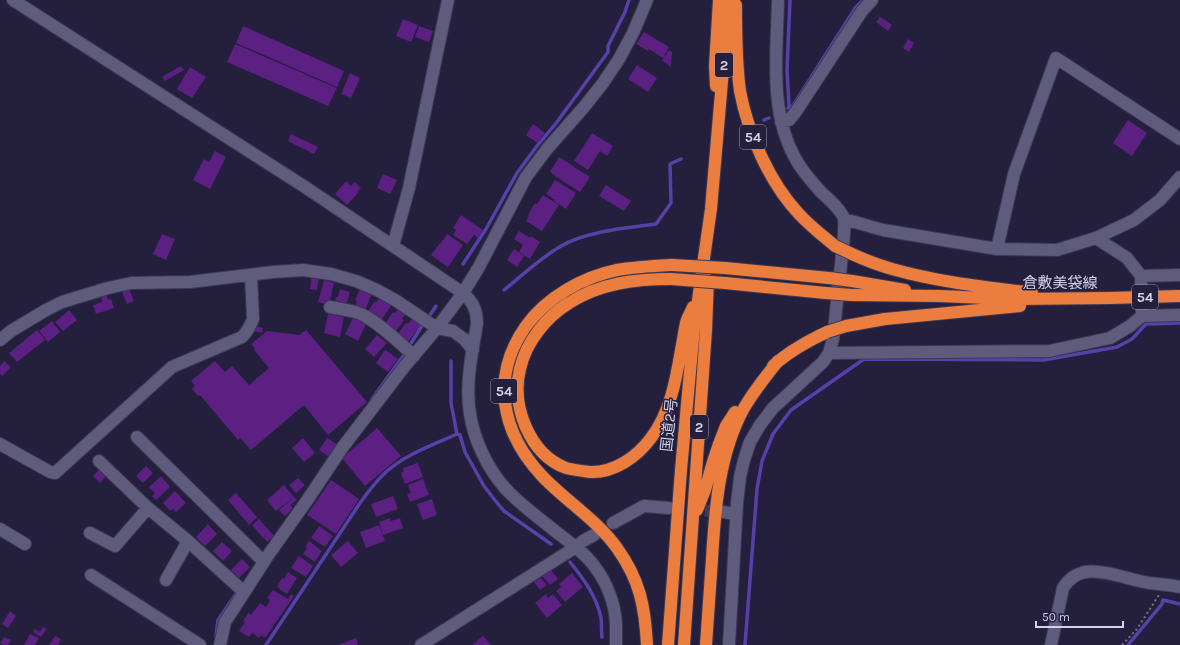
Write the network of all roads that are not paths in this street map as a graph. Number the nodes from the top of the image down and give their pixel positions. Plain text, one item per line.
1 (13, 0) edge
2 (448, 0) edge
3 (647, 0) edge
4 (719, 0) edge
5 (729, 0) edge
6 (736, 0) edge
7 (778, 0) edge
8 (872, 0) edge
9 (781, 122) junction
10 (719, 129) junction
11 (1180, 139) edge
12 (1180, 177) edge
13 (711, 209) junction
14 (844, 219) junction
15 (1096, 238) junction
16 (393, 246) junction
17 (997, 249) junction
18 (251, 275) junction
19 (1180, 275) edge
20 (1141, 276) junction
21 (463, 293) junction
22 (699, 295) junction
23 (939, 296) junction
24 (1180, 296) edge
25 (1085, 299) junction
26 (330, 307) dead end
27 (1180, 314) edge
28 (1142, 316) junction
29 (437, 328) junction
30 (0, 340) edge
31 (473, 350) junction
32 (829, 353) junction
33 (414, 356) junction
34 (778, 361) junction
35 (137, 437) dead end
36 (0, 444) edge
37 (99, 461) dead end
38 (148, 508) junction
39 (669, 508) tunnel mouth
40 (723, 512) tunnel mouth
41 (736, 514) junction
42 (692, 520) junction
43 (613, 523) dead end
44 (0, 529) edge
45 (90, 533) dead end
46 (594, 535) dead end
47 (188, 541) junction
48 (25, 544) dead end
49 (576, 547) junction
50 (261, 560) junction
51 (91, 575) dead end
52 (635, 577) junction
53 (166, 580) dead end
54 (1180, 587) edge
55 (241, 590) junction
56 (200, 645) edge
57 (220, 645) edge
58 (421, 645) edge
59 (616, 645) edge
60 (639, 645) edge
61 (647, 645) edge
62 (668, 645) edge
63 (684, 645) edge
64 (706, 645) edge
65 (728, 645) edge
66 (1051, 645) edge

1 - 16 street
2 - 16 street
3 - 21 street
4 - 10 highway
5 - 10 highway, 国道2号 / 2
6 - 25 highway, 54, bridge
7 - 9 street
8 - 9 street
9 - 14 street
10 - 13 highway, 国道2号 / 2
11 - 17 street
12 - 15 street
13 - 22 highway, 国道2号 / 2
13 - 42 highway, 国道2号 / 2
14 - 17 street
14 - 32 street
15 - 17 street
15 - 20 street
16 - 21 street
18 - 29 street
18 - 30 street
18 - 36 street
19 - 20 street
20 - 28 street
21 - 29 street
21 - 31 street
22 - 23 highway, bridge
22 - 62 highway, 国道2号 / 2
23 - 25 highway, 倉敷美袋線 / 54
23 - 52 highway, 54, bridge
24 - 25 highway, 倉敷美袋線 / 54, bridge
25 - 34 highway, bridge
26 - 33 street
27 - 28 street
28 - 32 street
29 - 31 street
29 - 33 street
31 - 49 street
32 - 41 street
33 - 50 street
34 - 42 highway
34 - 64 highway
35 - 50 street
37 - 38 street
38 - 45 street
38 - 47 street
39 - 43 street
40 - 41 street
41 - 65 street
42 - 63 highway, 国道2号 / 2
44 - 48 street
46 - 49 street
47 - 53 street
47 - 55 street
49 - 58 street
49 - 59 street
50 - 55 street
51 - 56 street
52 - 60 highway
52 - 61 highway, 54
54 - 66 street
55 - 57 street

